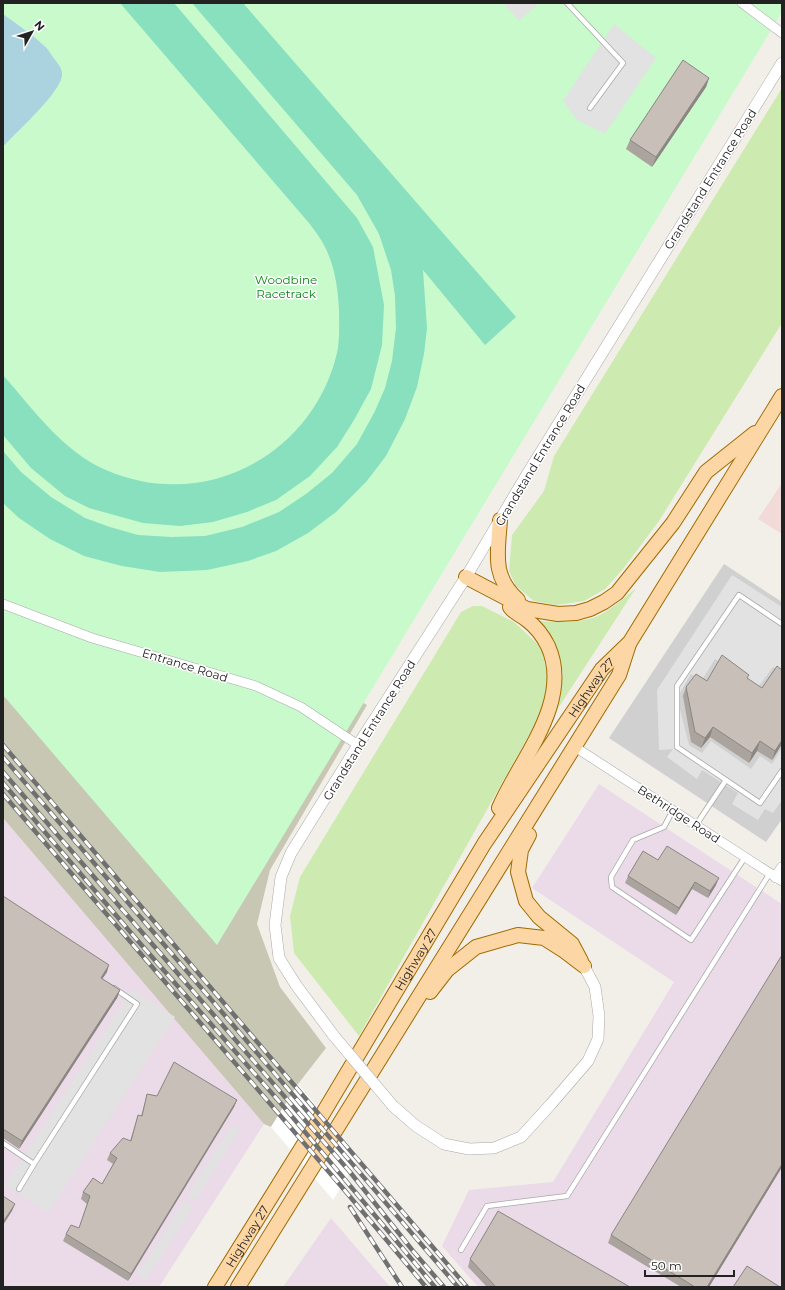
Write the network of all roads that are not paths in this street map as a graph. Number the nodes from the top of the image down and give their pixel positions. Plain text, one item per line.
1 (567, 3) edge
2 (742, 3) edge
3 (782, 33) edge
4 (782, 63) edge
5 (590, 108) dead end
6 (782, 396) edge
7 (763, 426) junction
8 (500, 520) junction
9 (466, 577) junction
10 (505, 598) junction
11 (3, 604) edge
12 (527, 609) junction
13 (782, 624) edge
14 (630, 642) junction
15 (358, 745) junction
16 (575, 747) junction
17 (782, 771) edge
18 (558, 775) junction
19 (726, 780) junction
20 (673, 810) junction
21 (696, 825) junction
22 (484, 844) junction
23 (745, 857) junction
24 (777, 874) edge
25 (584, 966) junction
26 (112, 986) edge
27 (388, 1045) junction
28 (3, 1143) edge
29 (34, 1164) junction
30 (19, 1189) dead end
31 (461, 1250) dead end
32 (215, 1287) edge
33 (238, 1287) edge

1 - 5 lane
2 - 3 street
4 - 8 street, Grandstand Entrance Road
6 - 7 main road, Highway 27
7 - 12 main road
7 - 14 main road, Highway 27
8 - 9 street, Grandstand Entrance Road
8 - 12 main road
9 - 10 main road
9 - 15 street, Grandstand Entrance Road
10 - 12 main road
10 - 22 main road
11 - 15 street, Entrance Road
13 - 19 lane
14 - 16 main road, Highway 27
14 - 22 main road, Highway 27
15 - 25 street, Grandstand Entrance Road, bridge
16 - 18 main road, Highway 27
16 - 20 street, Bethridge Road
17 - 19 lane
18 - 25 main road
18 - 27 main road, Highway 27
19 - 21 lane
20 - 21 street, Bethridge Road
20 - 23 lane
21 - 23 street, Bethridge Road
22 - 32 main road, Highway 27
23 - 24 street, Bethridge Road
24 - 31 lane
25 - 27 main road
26 - 29 lane
27 - 33 main road, Highway 27
28 - 29 lane
29 - 30 lane

